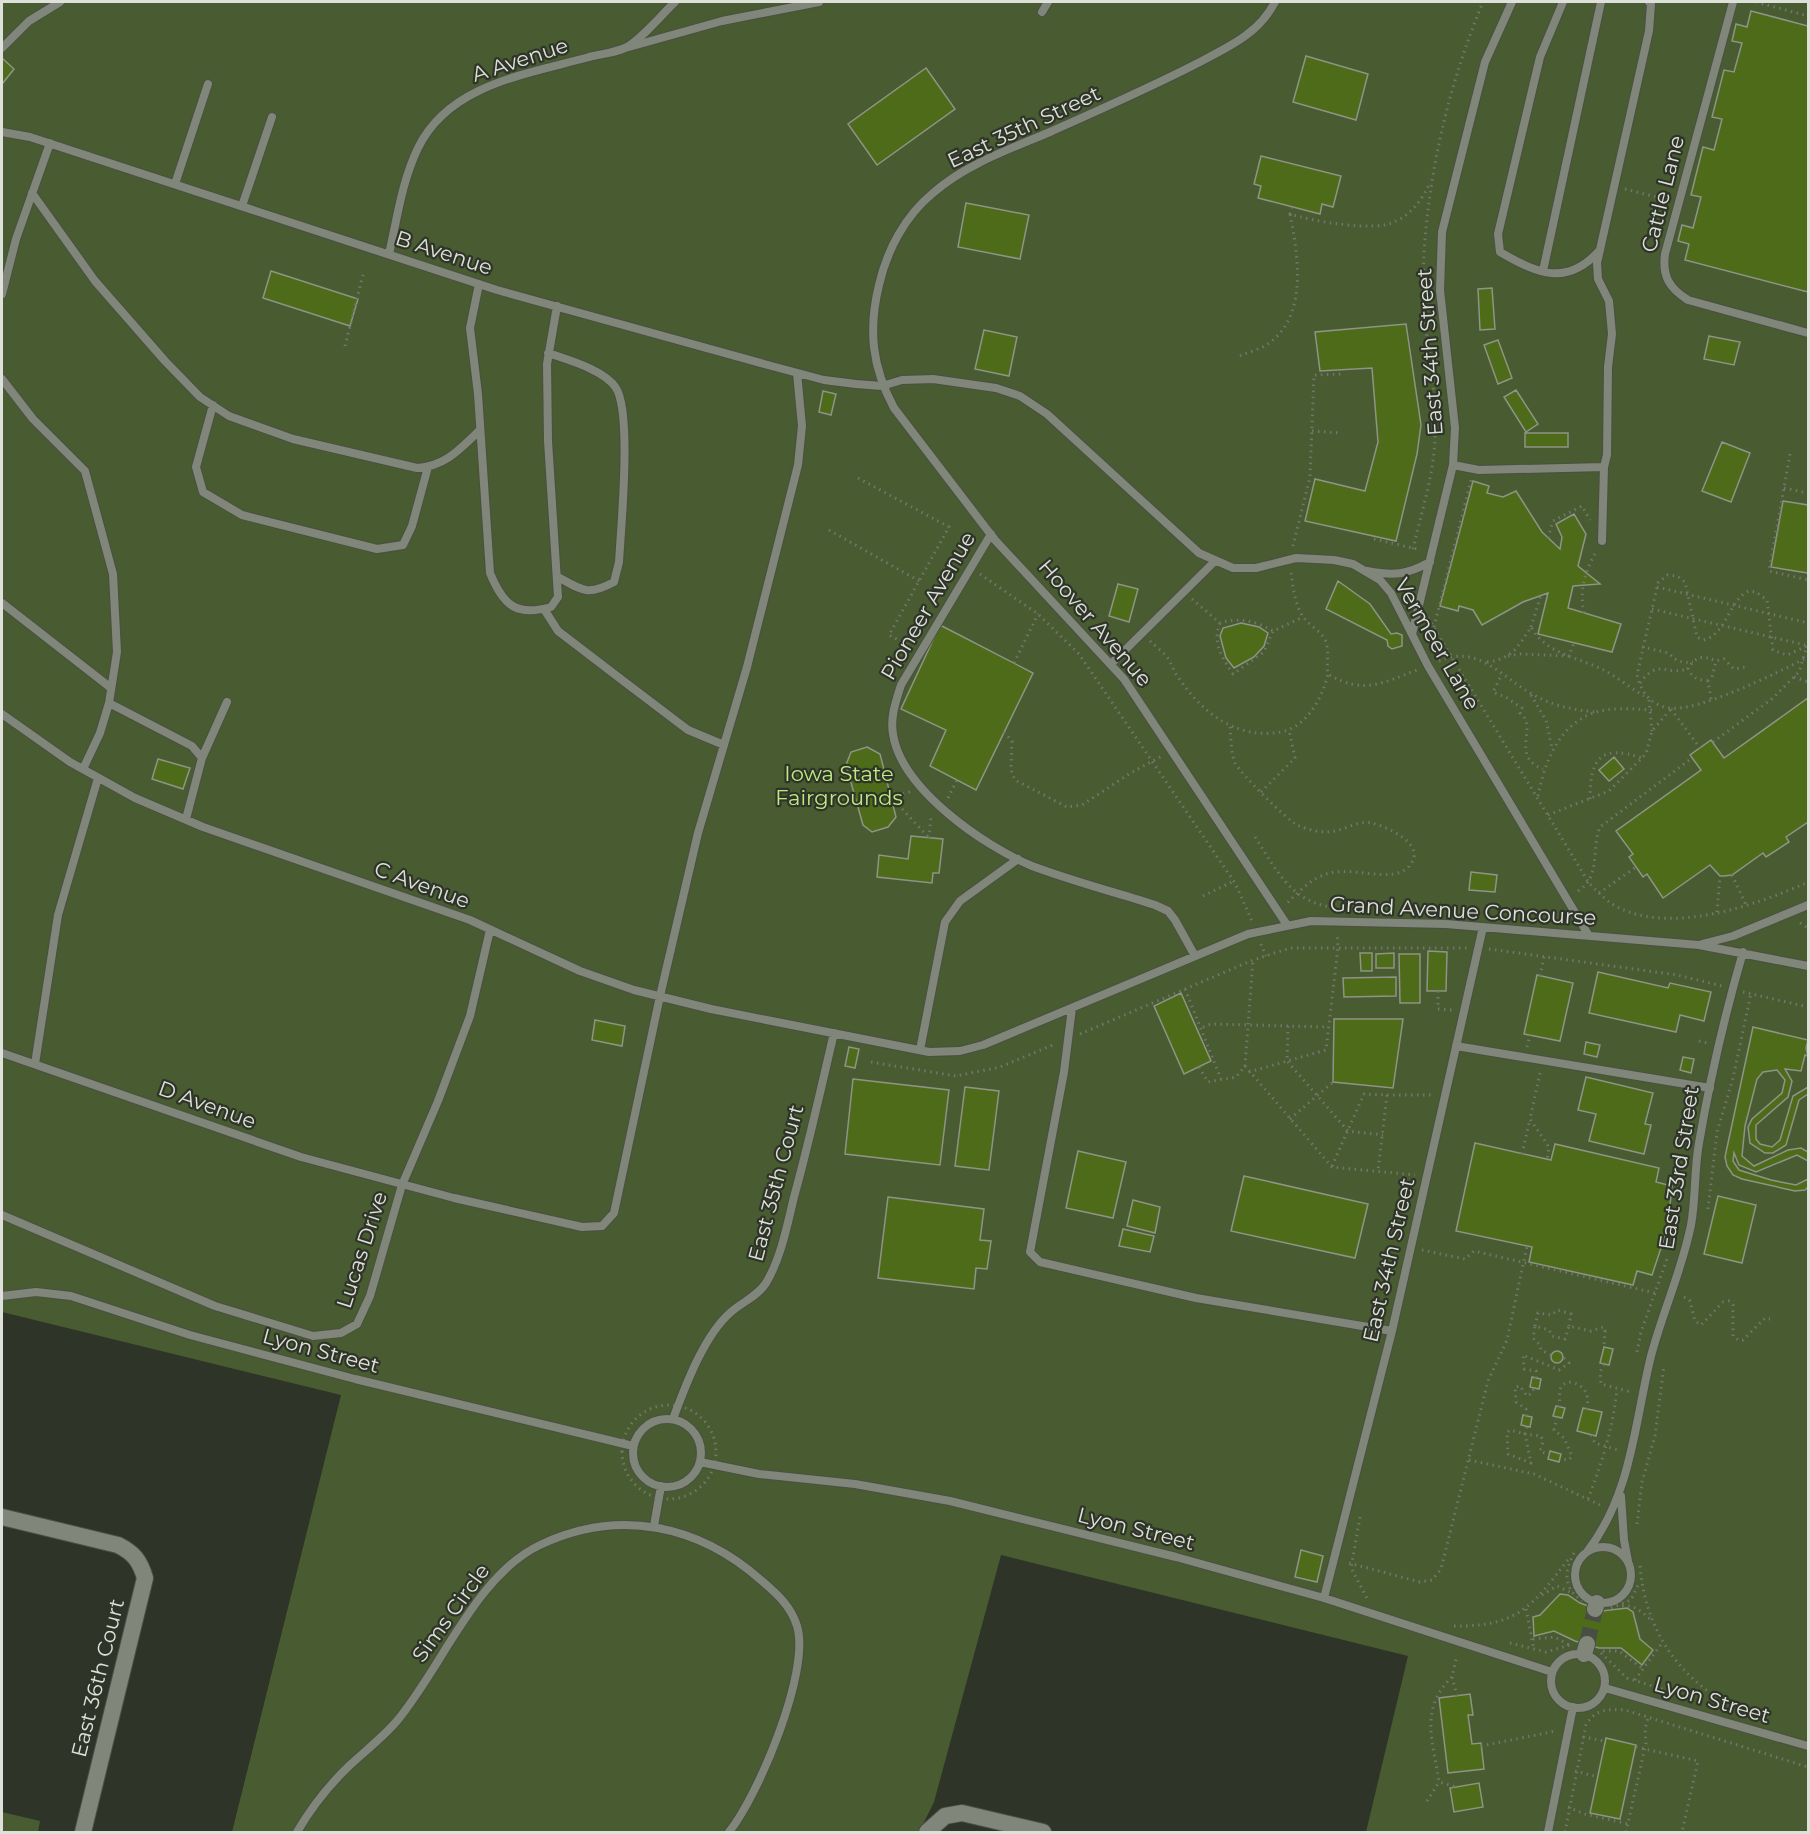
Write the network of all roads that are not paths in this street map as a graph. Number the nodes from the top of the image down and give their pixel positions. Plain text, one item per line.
1 (60, 2) edge
2 (675, 2) edge
3 (819, 2) edge
4 (1048, 2) edge
5 (1275, 2) edge
6 (1512, 2) edge
7 (1563, 2) edge
8 (1601, 2) edge
9 (1649, 2) edge
10 (1733, 2) edge
11 (1042, 12) dead end
12 (626, 47) junction
13 (2, 48) edge
14 (208, 84) dead end
15 (272, 117) dead end
16 (2, 132) edge
17 (50, 143) junction
18 (175, 184) junction
19 (32, 193) junction
20 (242, 206) junction
21 (1600, 250) junction
22 (389, 254) junction
23 (1543, 271) junction
24 (479, 284) junction
25 (2, 294) edge
26 (557, 306) junction
27 (1809, 333) edge
28 (548, 352) junction
29 (797, 373) junction
30 (2, 379) edge
31 (882, 386) junction
32 (213, 405) junction
33 (480, 430) junction
34 (1453, 465) junction
35 (428, 467) junction
36 (1604, 467) junction
37 (991, 534) junction
38 (1602, 541) road end
39 (1431, 557) junction
40 (1214, 561) junction
41 (1363, 570) junction
42 (558, 577) junction
43 (2, 603) edge
44 (544, 609) junction
45 (1412, 634) junction
46 (1111, 664) junction
47 (111, 688) junction
48 (226, 702) dead end
49 (109, 703) junction
50 (2, 714) edge
51 (724, 746) junction
52 (202, 758) junction
53 (82, 769) junction
54 (98, 778) junction
55 (186, 819) junction
56 (1018, 859) junction
57 (1809, 905) edge
58 (1287, 925) junction
59 (1483, 927) junction
60 (490, 930) junction
61 (1589, 936) junction
62 (1699, 945) junction
63 (1743, 952) junction
64 (1195, 956) junction
65 (1809, 966) edge
66 (660, 996) junction
67 (1072, 1008) junction
68 (834, 1034) junction
69 (852, 1037) joint
70 (1456, 1046) junction
71 (920, 1050) junction
72 (2, 1053) edge
73 (35, 1064) junction
74 (1710, 1088) junction
75 (402, 1185) junction
76 (2, 1215) edge
77 (2, 1296) edge
78 (1392, 1331) junction
79 (673, 1419) junction
80 (633, 1446) junction
81 (700, 1462) junction
82 (661, 1486) junction
83 (1621, 1493) junction
84 (2, 1517) edge
85 (654, 1526) junction
86 (1587, 1552) junction
87 (1630, 1569) junction
88 (1324, 1598) junction
89 (1552, 1672) junction
90 (1605, 1688) junction
91 (1573, 1707) junction
92 (1809, 1746) edge
93 (83, 1833) edge
94 (297, 1833) edge
95 (729, 1833) edge
96 (927, 1833) edge
97 (1043, 1833) edge
98 (1548, 1833) edge

1 - 13 lane
2 - 12 lane, A Avenue
3 - 12 lane
4 - 11 lane
5 - 31 lane, East 35th Street
6 - 34 lane, East 34th Street
7 - 23 lane
8 - 23 lane
9 - 21 lane
10 - 27 lane, Cattle Lane
12 - 22 lane, A Avenue
14 - 18 lane
15 - 20 lane
16 - 17 lane, B Avenue
17 - 18 lane, B Avenue
17 - 19 lane
18 - 20 lane, B Avenue
19 - 25 lane
19 - 32 lane
20 - 22 lane, B Avenue
21 - 23 lane
21 - 36 lane
22 - 24 lane, B Avenue
24 - 26 lane, B Avenue
24 - 33 lane
26 - 28 lane
26 - 29 lane, B Avenue
28 - 42 lane
28 - 42 lane
29 - 31 lane, B Avenue
29 - 51 lane, D Avenue
30 - 47 lane
31 - 37 lane, Hoover Avenue
31 - 40 lane, Vermeer Lane
32 - 35 lane
32 - 35 lane
33 - 35 lane
33 - 44 lane
34 - 36 lane
34 - 39 lane, East 34th Street
36 - 38 lane
37 - 46 lane, Hoover Avenue
37 - 56 lane, Pioneer Avenue
39 - 41 lane
39 - 45 lane, East 34th Street
40 - 41 lane, Vermeer Lane
40 - 46 lane
41 - 45 lane, Vermeer Lane
42 - 44 lane
43 - 47 lane
44 - 51 lane
45 - 61 lane, Vermeer Lane
46 - 58 lane, Hoover Avenue
47 - 49 lane
48 - 52 lane
49 - 52 lane
49 - 53 lane
50 - 53 lane, C Avenue
51 - 66 lane, D Avenue
52 - 55 lane
53 - 54 lane, C Avenue
54 - 55 lane, C Avenue
54 - 73 lane
55 - 60 lane, C Avenue
56 - 64 lane, Pioneer Avenue
56 - 71 lane
57 - 62 lane
58 - 59 lane, Grand Avenue Concourse
58 - 64 lane, Grand Avenue Concourse
59 - 61 lane, Grand Avenue Concourse
59 - 70 lane, East 34th Street
60 - 66 lane, C Avenue
60 - 75 lane, Lucas Drive
61 - 62 lane, Grand Avenue Concourse
62 - 63 lane, Grand Avenue Concourse
63 - 65 lane, Grand Avenue Concourse
63 - 74 lane, East 33rd Street
64 - 67 lane, Grand Avenue Concourse
66 - 68 lane, C Avenue
66 - 75 lane, D Avenue
67 - 71 lane, Grand Avenue Concourse
67 - 78 lane
68 - 69 lane, C Avenue
68 - 79 lane, East 35th Court
69 - 71 lane, Grand Avenue Concourse
70 - 74 lane
70 - 78 lane, East 34th Street
72 - 73 lane, D Avenue
73 - 75 lane, D Avenue
74 - 83 lane, East 33rd Street
75 - 76 lane, Lucas Drive
77 - 80 lane, Lyon Street
78 - 88 lane, East 34th Street
79 - 80 lane
79 - 81 lane
80 - 82 lane
81 - 82 lane
81 - 88 lane, Lyon Street
82 - 85 lane
83 - 86 lane, East 33rd Street
83 - 87 lane, East 33rd Street
84 - 93 street, East 36th Court
85 - 94 lane, Sims Circle
85 - 95 lane, Sims Circle
86 - 87 lane
86 - 87 lane, East 33rd Street
88 - 89 lane, Lyon Street
89 - 90 lane
89 - 91 lane
90 - 91 lane
90 - 92 lane, Lyon Street
91 - 98 lane
96 - 97 street

